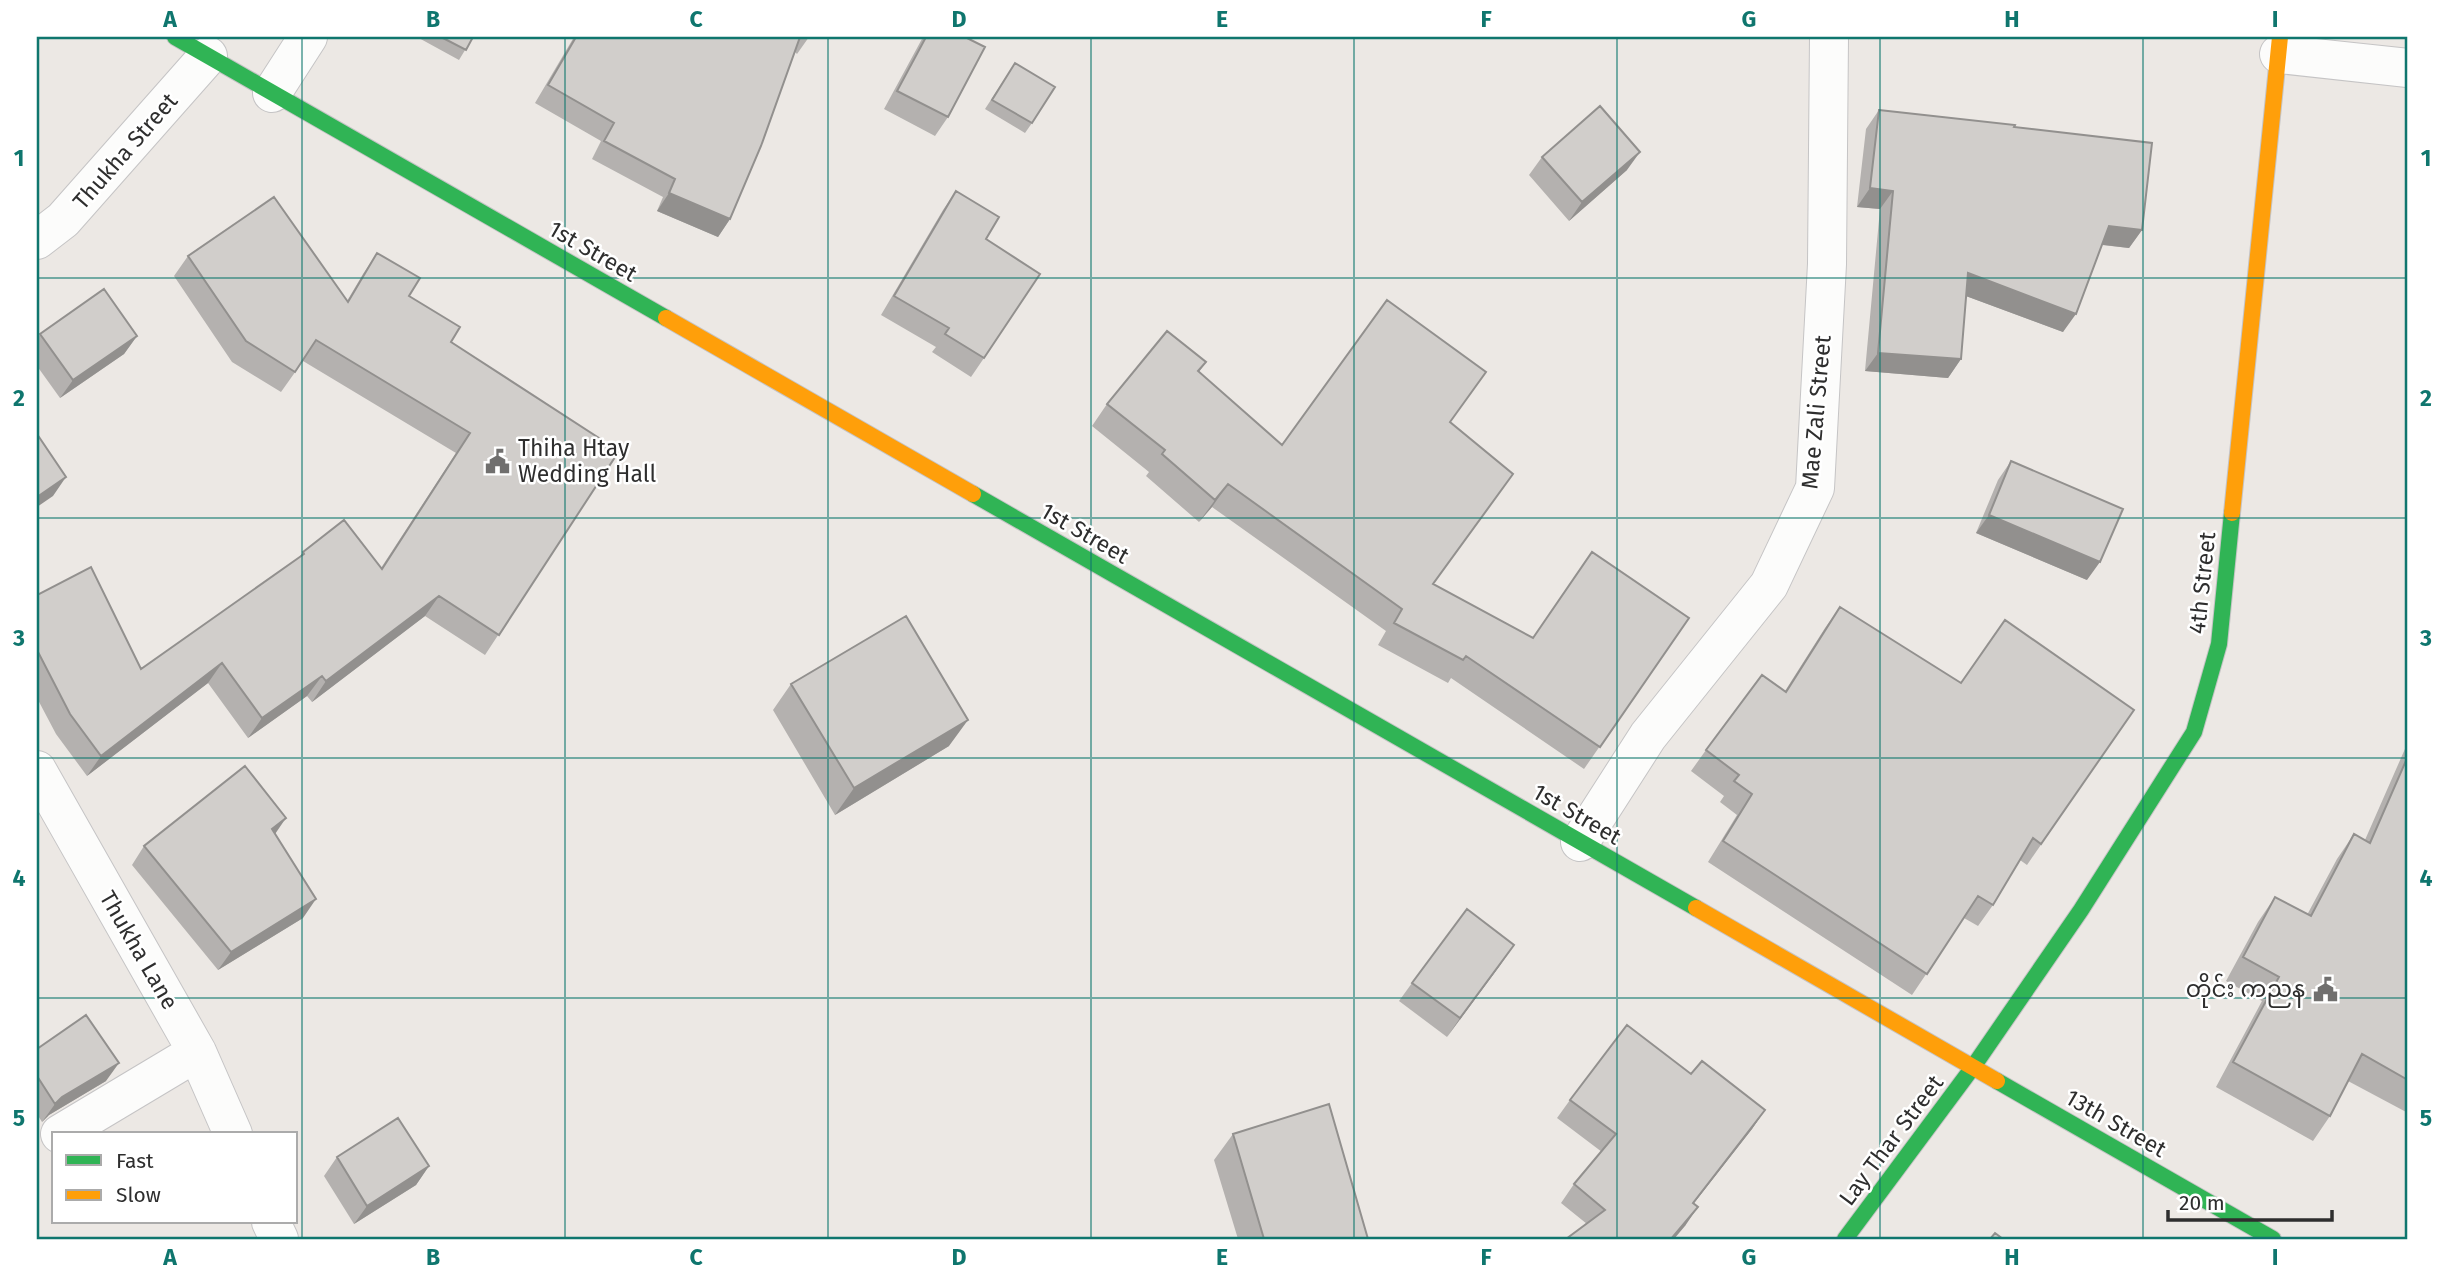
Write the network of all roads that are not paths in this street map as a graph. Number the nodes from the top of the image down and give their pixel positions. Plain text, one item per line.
1 (176, 37) edge
2 (308, 37) edge
3 (1829, 37) edge
4 (2279, 46) edge
5 (208, 56) junction
6 (2408, 68) edge
7 (272, 93) junction
8 (37, 240) edge
9 (37, 770) edge
10 (1580, 842) junction
11 (197, 1052) junction
12 (1973, 1067) junction
13 (63, 1132) edge
14 (232, 1132) edge
15 (1845, 1239) edge
16 (2273, 1239) edge

1 - 5 street, 1st Street
2 - 7 street
3 - 10 street, Mae Zali Street
4 - 6 street
4 - 12 street, 4th Street
5 - 7 street, 1st Street
5 - 8 street, Thukha Street
7 - 10 street, 1st Street
9 - 11 street, Thukha Lane
10 - 12 street, 1st Street
11 - 13 street
11 - 14 street, Thukha Lane
12 - 15 street, Lay Thar Street
12 - 16 street, 13th Street

